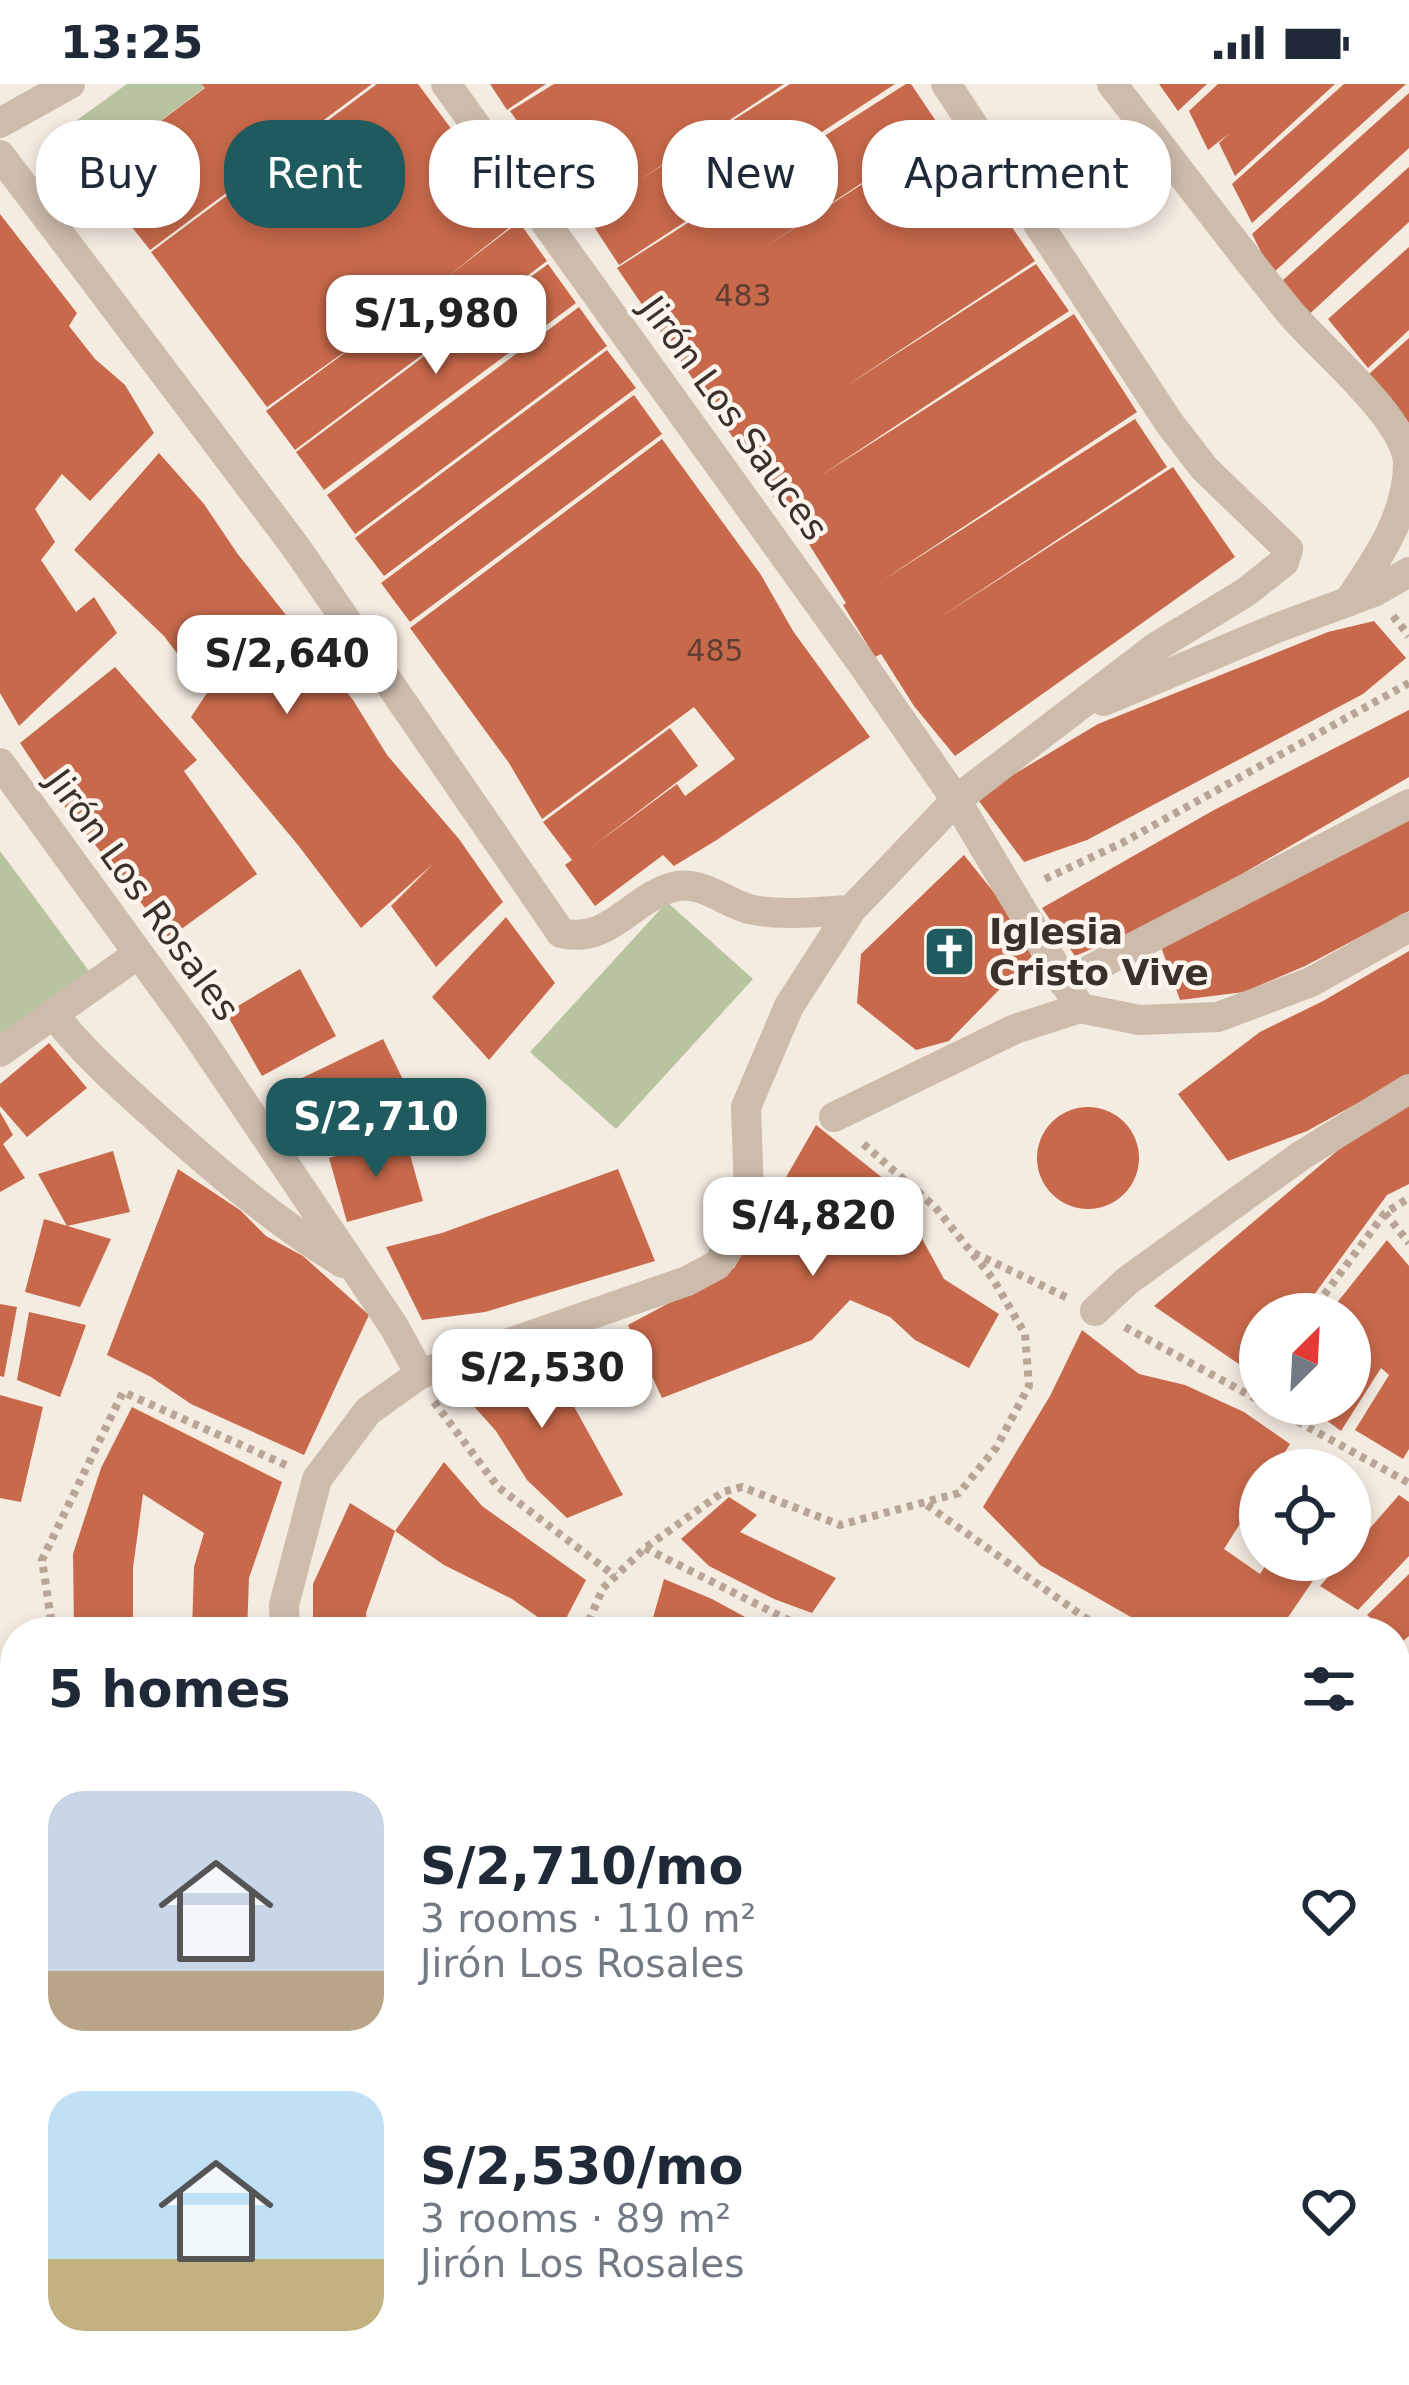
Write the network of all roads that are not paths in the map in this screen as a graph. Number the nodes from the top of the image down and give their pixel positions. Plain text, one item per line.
1 (70, 84) edge
2 (446, 84) edge
3 (946, 84) edge
4 (1112, 84) edge
5 (0, 123) edge
6 (0, 155) edge
7 (1409, 572) edge
8 (1348, 602) junction
9 (1071, 715) junction
10 (0, 763) edge
11 (956, 800) junction
12 (1409, 804) edge
13 (851, 910) junction
14 (1409, 927) edge
15 (138, 954) junction
16 (1072, 995) junction
17 (53, 1015) junction
18 (0, 1052) edge
19 (1409, 1089) edge
20 (834, 1117) road end
21 (354, 1269) junction
22 (1095, 1311) dead end
23 (420, 1374) junction
24 (284, 1617) edge

1 - 5 street
2 - 11 street, Jirón Los Sauces
3 - 9 street
4 - 8 street
6 - 13 street
7 - 8 street
8 - 9 street
9 - 11 street
10 - 15 street, Jirón Los Rosales
11 - 13 street
11 - 16 street, Jirón Los Sauces
12 - 16 street
13 - 23 street
14 - 16 street
15 - 17 street
15 - 21 street, Jirón Los Rosales
16 - 20 street
17 - 18 street
17 - 21 street
19 - 22 street
21 - 23 street, Jirón Los Rosales
23 - 24 street

